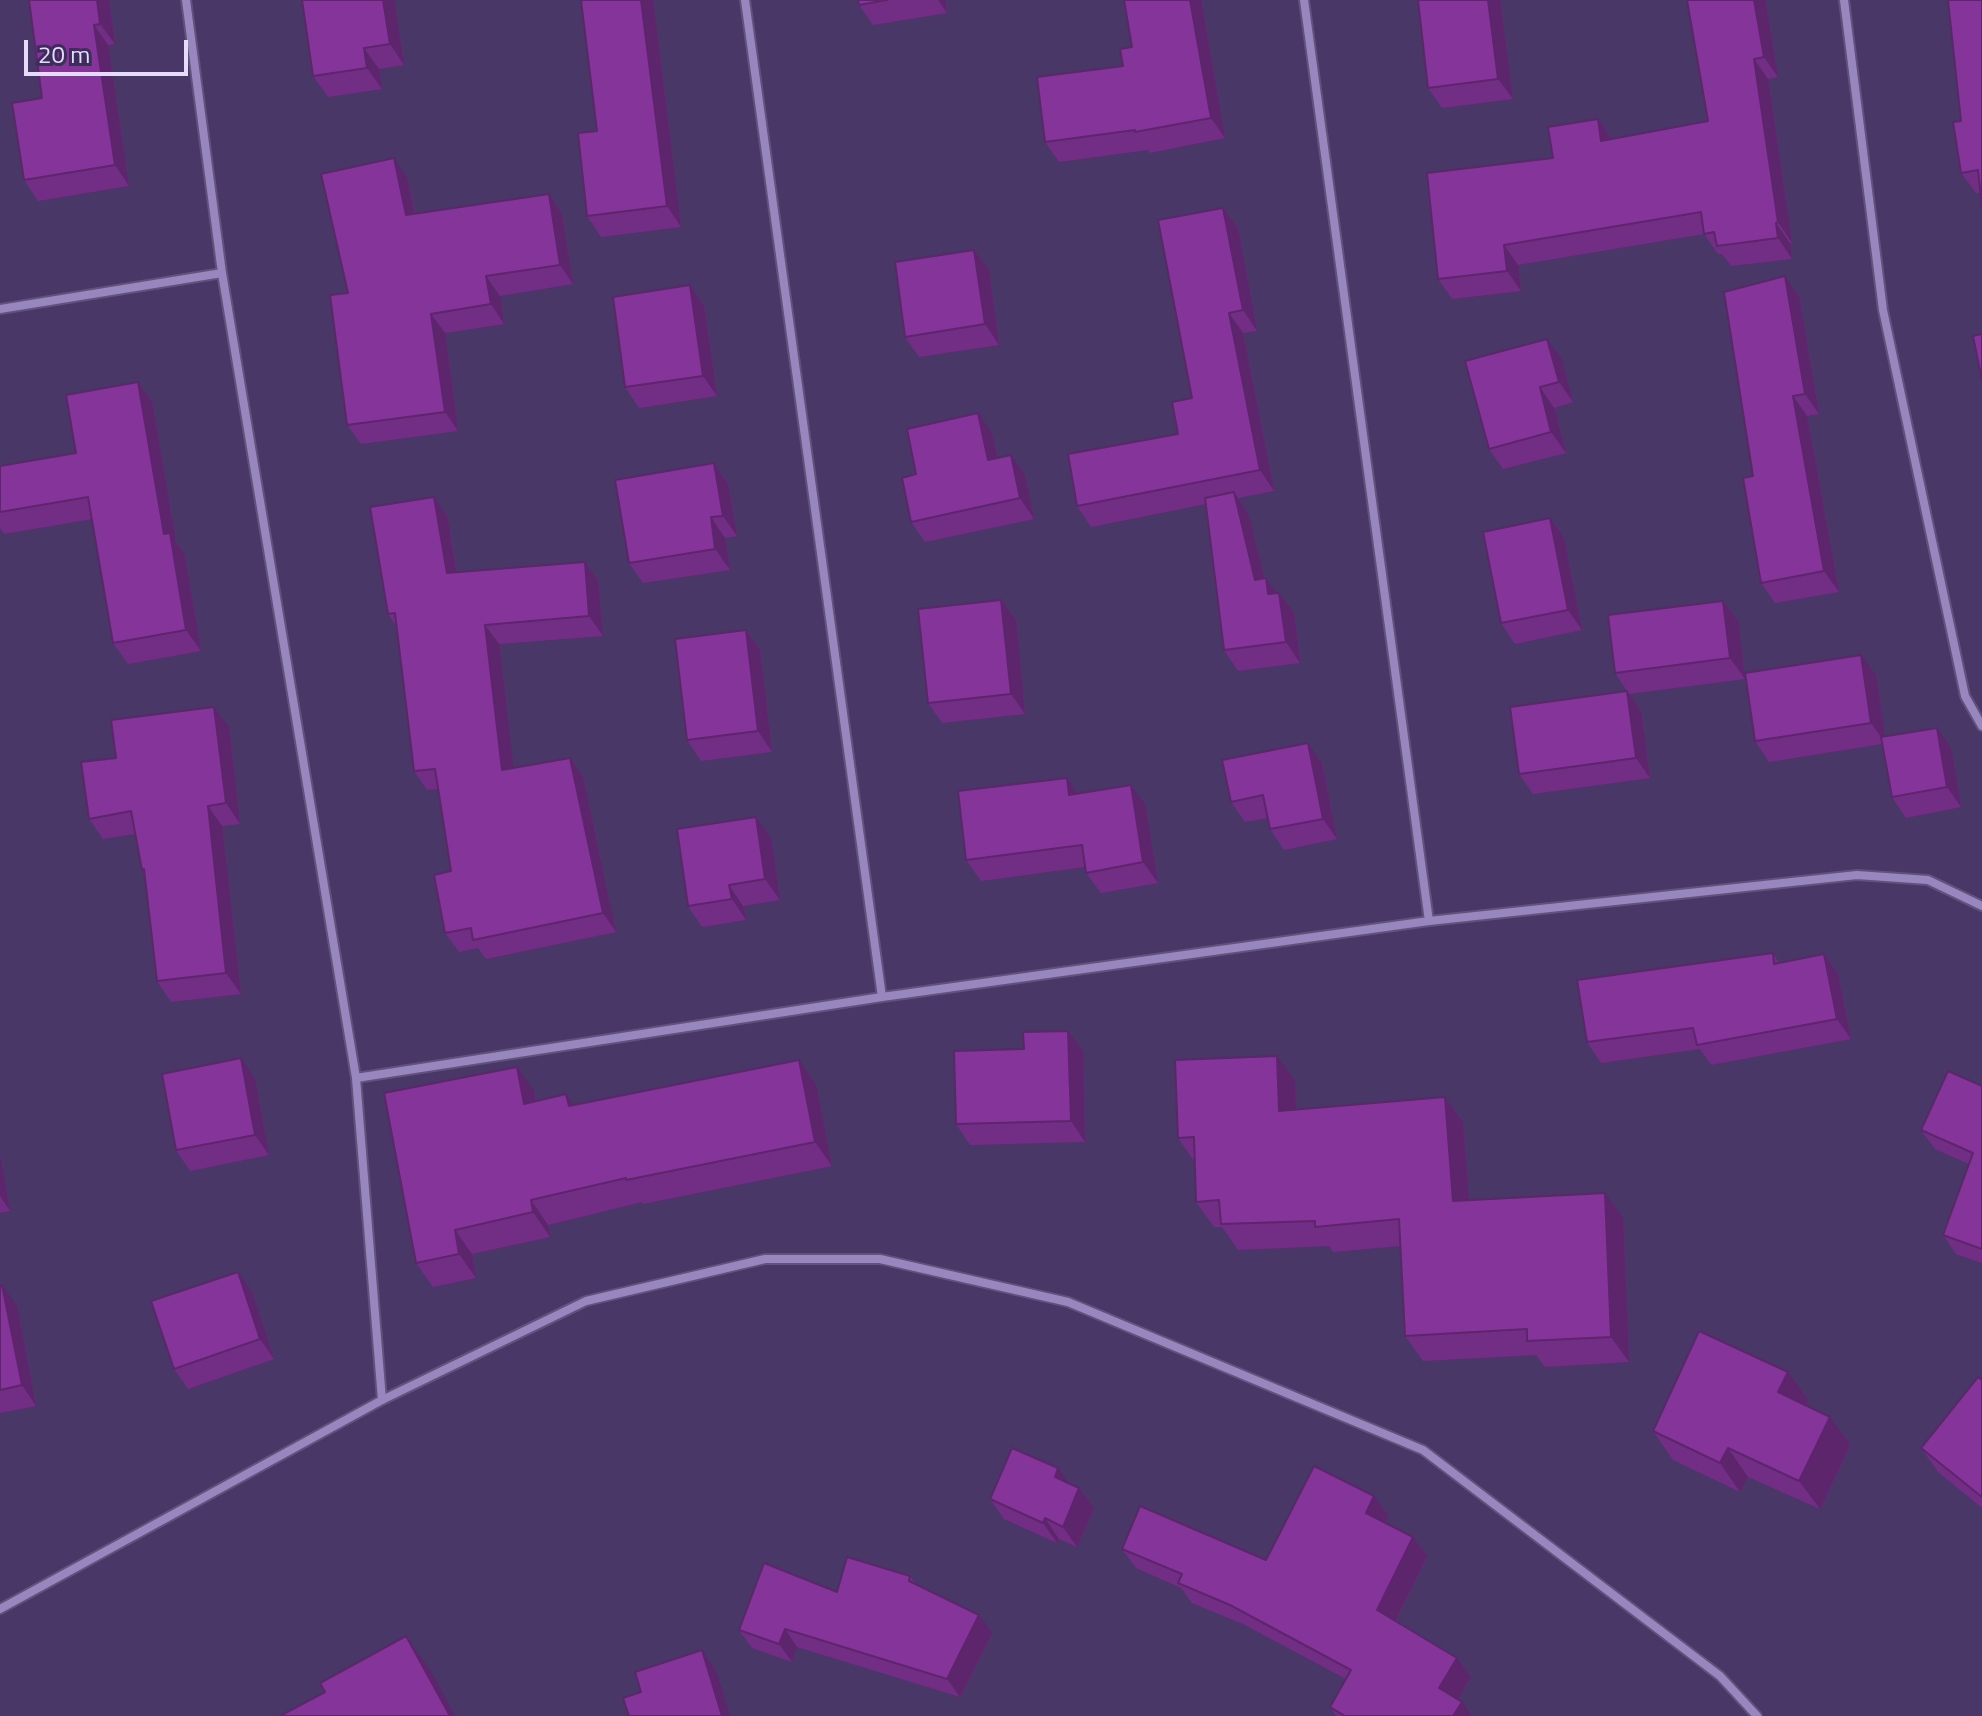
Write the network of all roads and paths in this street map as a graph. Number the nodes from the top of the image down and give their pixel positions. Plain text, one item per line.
1 (186, 0) edge
2 (745, 0) edge
3 (1304, 0) edge
4 (1844, 0) edge
5 (222, 273) junction
6 (0, 309) edge
7 (1982, 726) edge
8 (1982, 906) edge
9 (1429, 921) junction
10 (882, 997) junction
11 (356, 1078) junction
12 (382, 1400) junction
13 (0, 1609) edge
14 (1757, 1716) edge

1 - 5 street
2 - 10 street
3 - 9 street
4 - 7 street
5 - 6 street
5 - 11 street
8 - 9 street
9 - 10 street
10 - 11 street
11 - 12 street
12 - 13 street
12 - 14 street

